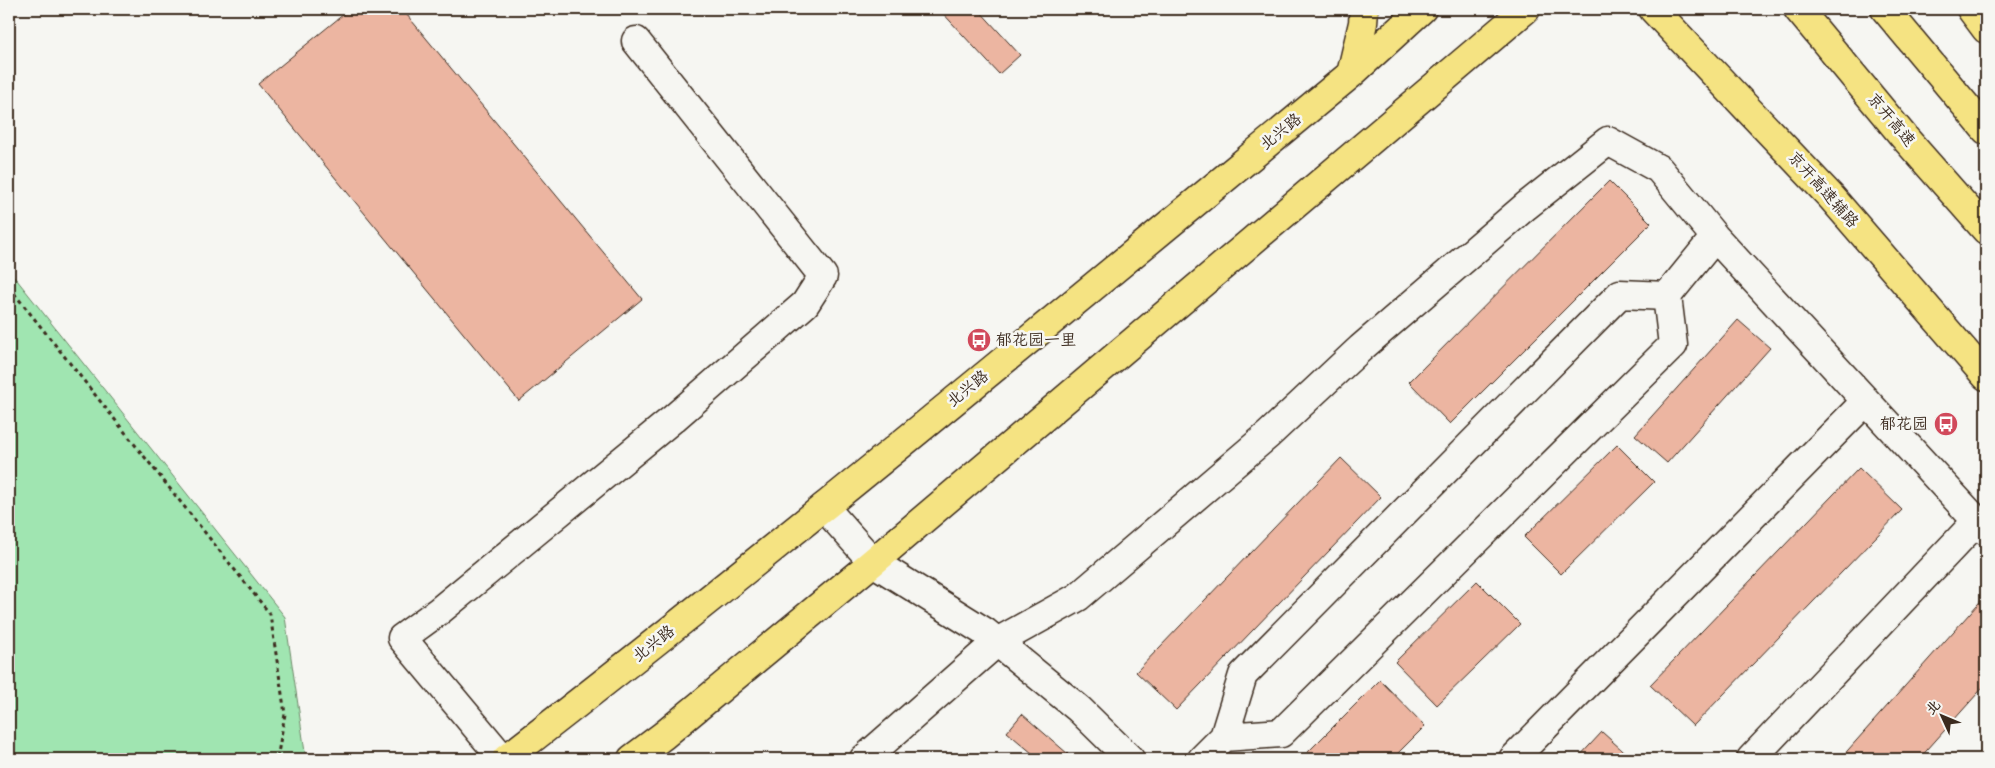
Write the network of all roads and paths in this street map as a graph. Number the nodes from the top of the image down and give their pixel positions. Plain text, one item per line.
1 (1364, 9) edge
2 (1422, 9) edge
3 (1526, 9) edge
4 (1653, 9) edge
5 (1798, 9) edge
6 (1884, 9) edge
7 (1971, 9) edge
8 (1986, 29) edge
9 (636, 41) dead end
10 (1351, 74) junction
11 (1986, 130) edge
12 (1986, 230) edge
13 (1715, 237) junction
14 (9, 287) edge
15 (1667, 296) junction
16 (1986, 376) edge
17 (1866, 401) junction
18 (824, 507) junction
19 (1982, 526) edge
20 (873, 562) junction
21 (997, 642) junction
22 (1224, 737) junction
23 (277, 759) edge
24 (504, 759) edge
25 (632, 759) edge
26 (864, 759) edge
27 (1130, 759) edge
28 (1202, 759) edge
29 (1513, 759) edge
30 (1751, 759) edge

1 - 10 main road
2 - 10 main road, 北兴路
3 - 20 main road
4 - 16 main road, 京开高速辅路
5 - 12 main road, 京开高速
6 - 11 main road
7 - 8 main road
9 - 24 street
10 - 18 main road, 北兴路
13 - 15 street
13 - 17 street
13 - 21 street
14 - 23 path
15 - 22 street
15 - 22 street
17 - 19 street
17 - 29 street
18 - 20 street
18 - 24 main road, 北兴路
19 - 30 street
20 - 21 street
20 - 25 main road
21 - 26 street
21 - 27 street
22 - 28 street

